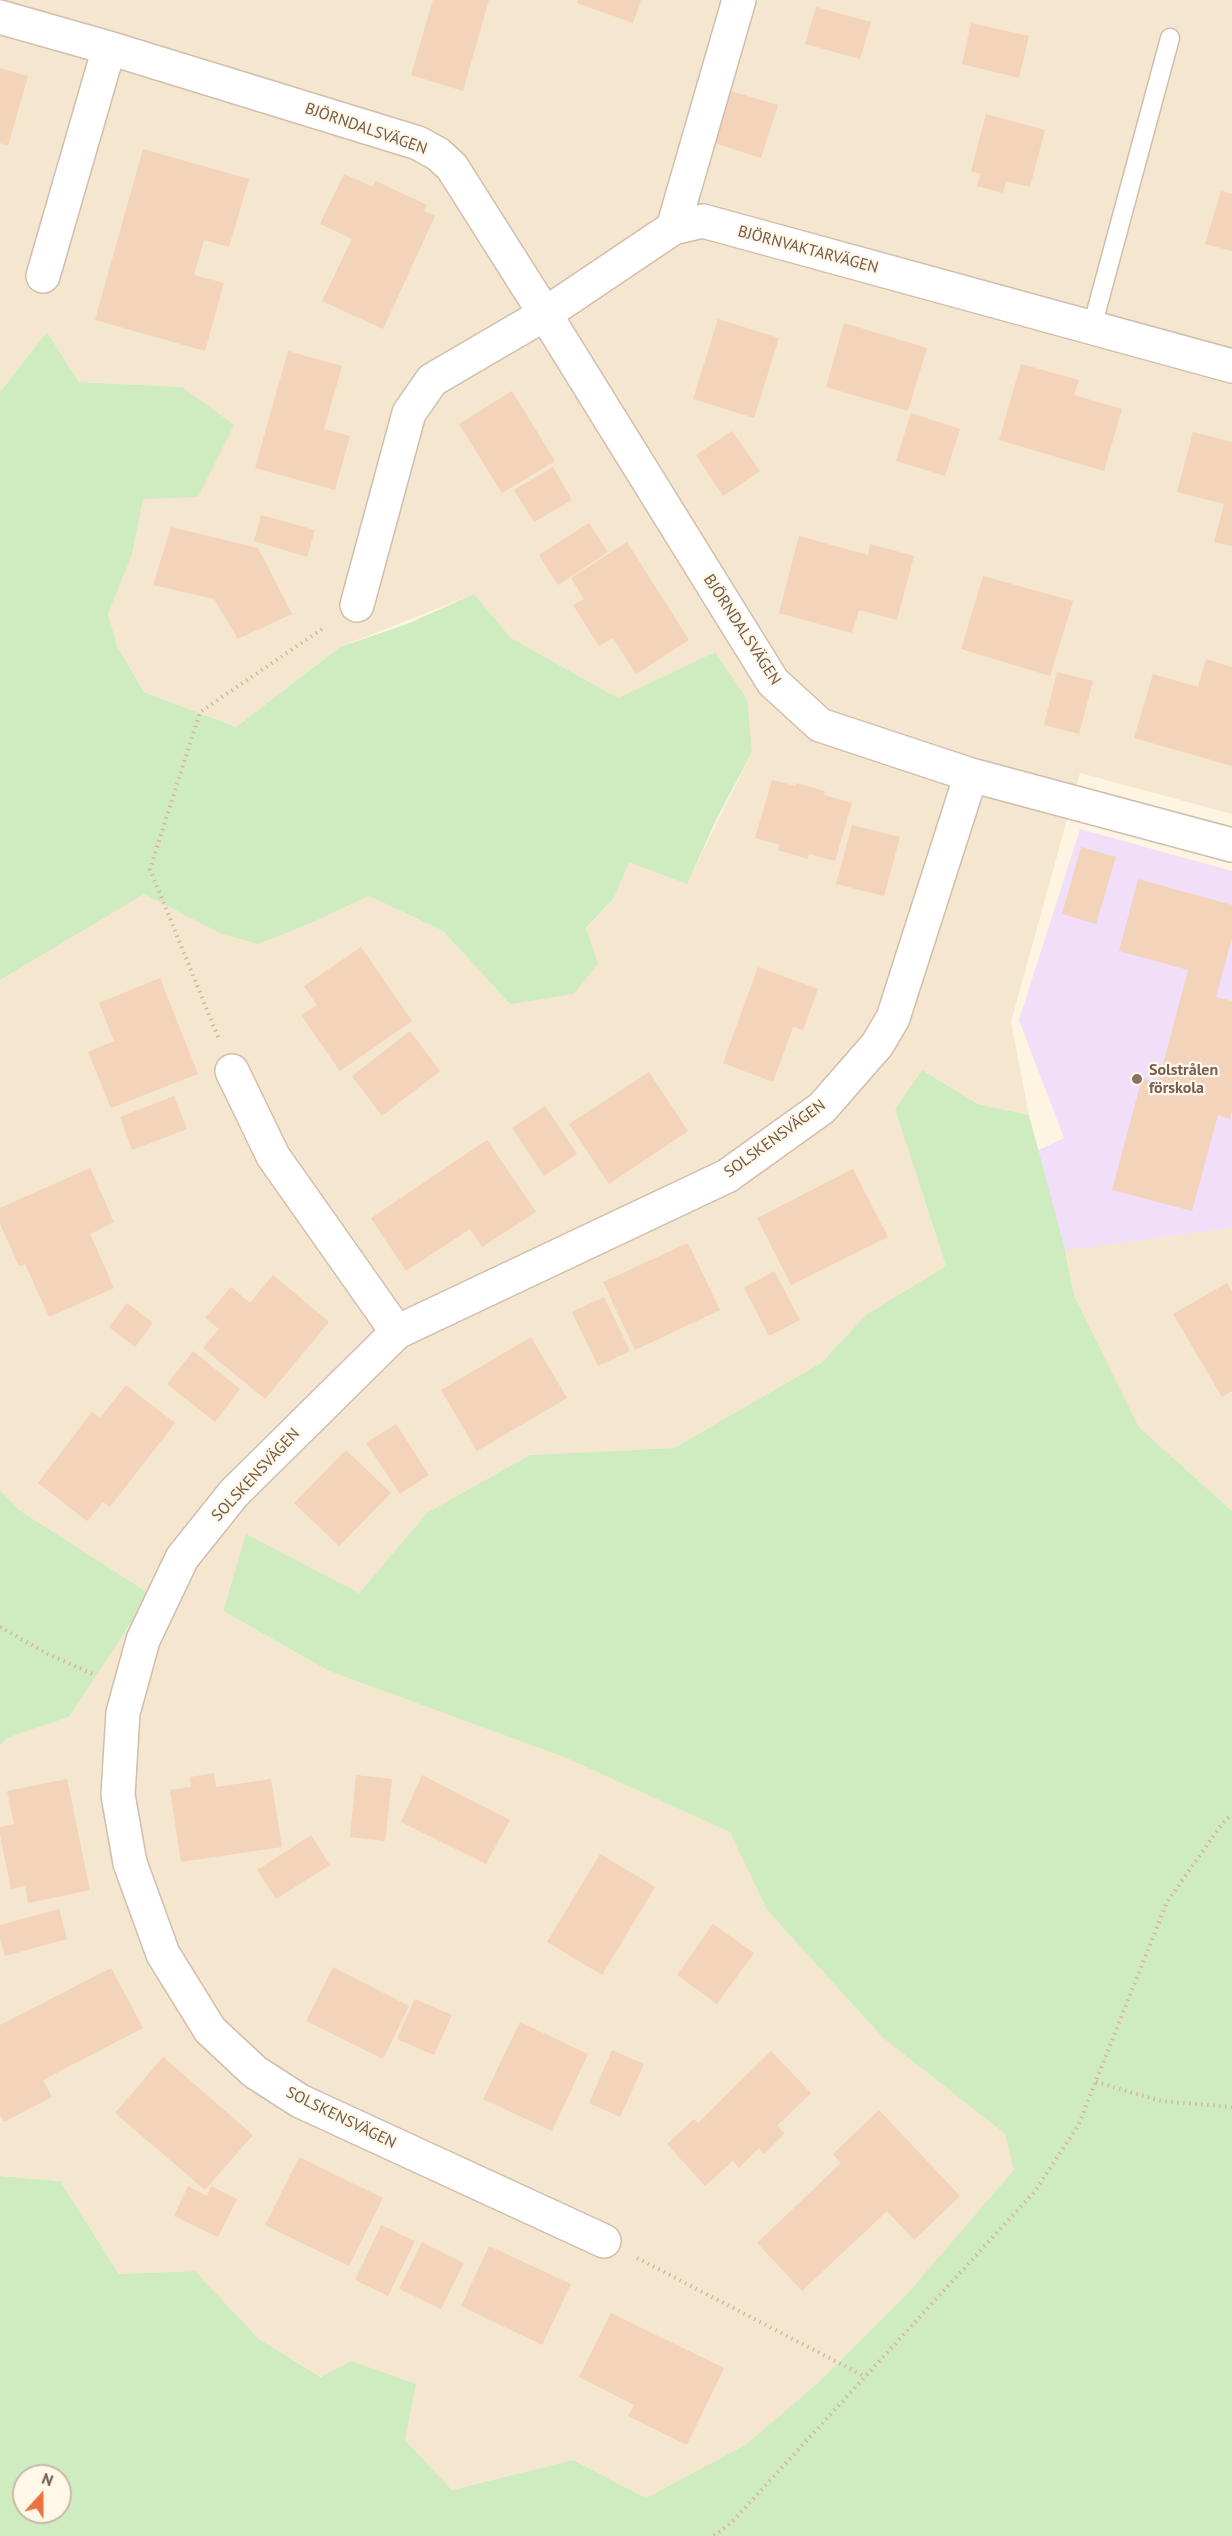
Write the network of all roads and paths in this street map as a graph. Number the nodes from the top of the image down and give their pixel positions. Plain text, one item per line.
1 (739, 0) edge
2 (0, 17) edge
3 (1170, 38) dead end
4 (109, 48) junction
5 (673, 228) junction
6 (44, 276) dead end
7 (545, 314) junction
8 (1092, 327) junction
9 (1232, 366) edge
10 (357, 605) joint
11 (971, 776) junction
12 (1232, 845) edge
13 (232, 1071) joint
14 (397, 1332) junction
15 (0, 1627) edge
16 (130, 1690) junction
17 (1232, 1814) edge
18 (1096, 2082) junction
19 (1232, 2107) edge
20 (604, 2241) joint
21 (866, 2377) junction
22 (714, 2536) edge

1 - 5 street
2 - 4 street, BJÖRNDALSVÄGEN
3 - 8 lane
4 - 6 street
4 - 7 street, BJÖRNDALSVÄGEN
5 - 7 street, BJÖRNVAKTARVÄGEN
5 - 8 street, BJÖRNVAKTARVÄGEN
7 - 10 street
7 - 11 street, BJÖRNDALSVÄGEN
8 - 9 street, BJÖRNVAKTARVÄGEN
10 - 13 path
11 - 12 street, BJÖRNDALSVÄGEN
11 - 14 street, SOLSKENSVÄGEN
13 - 14 street
14 - 16 street, SOLSKENSVÄGEN
15 - 16 path
16 - 20 street, SOLSKENSVÄGEN
17 - 18 path
18 - 19 path
18 - 21 path
20 - 21 path
21 - 22 path

